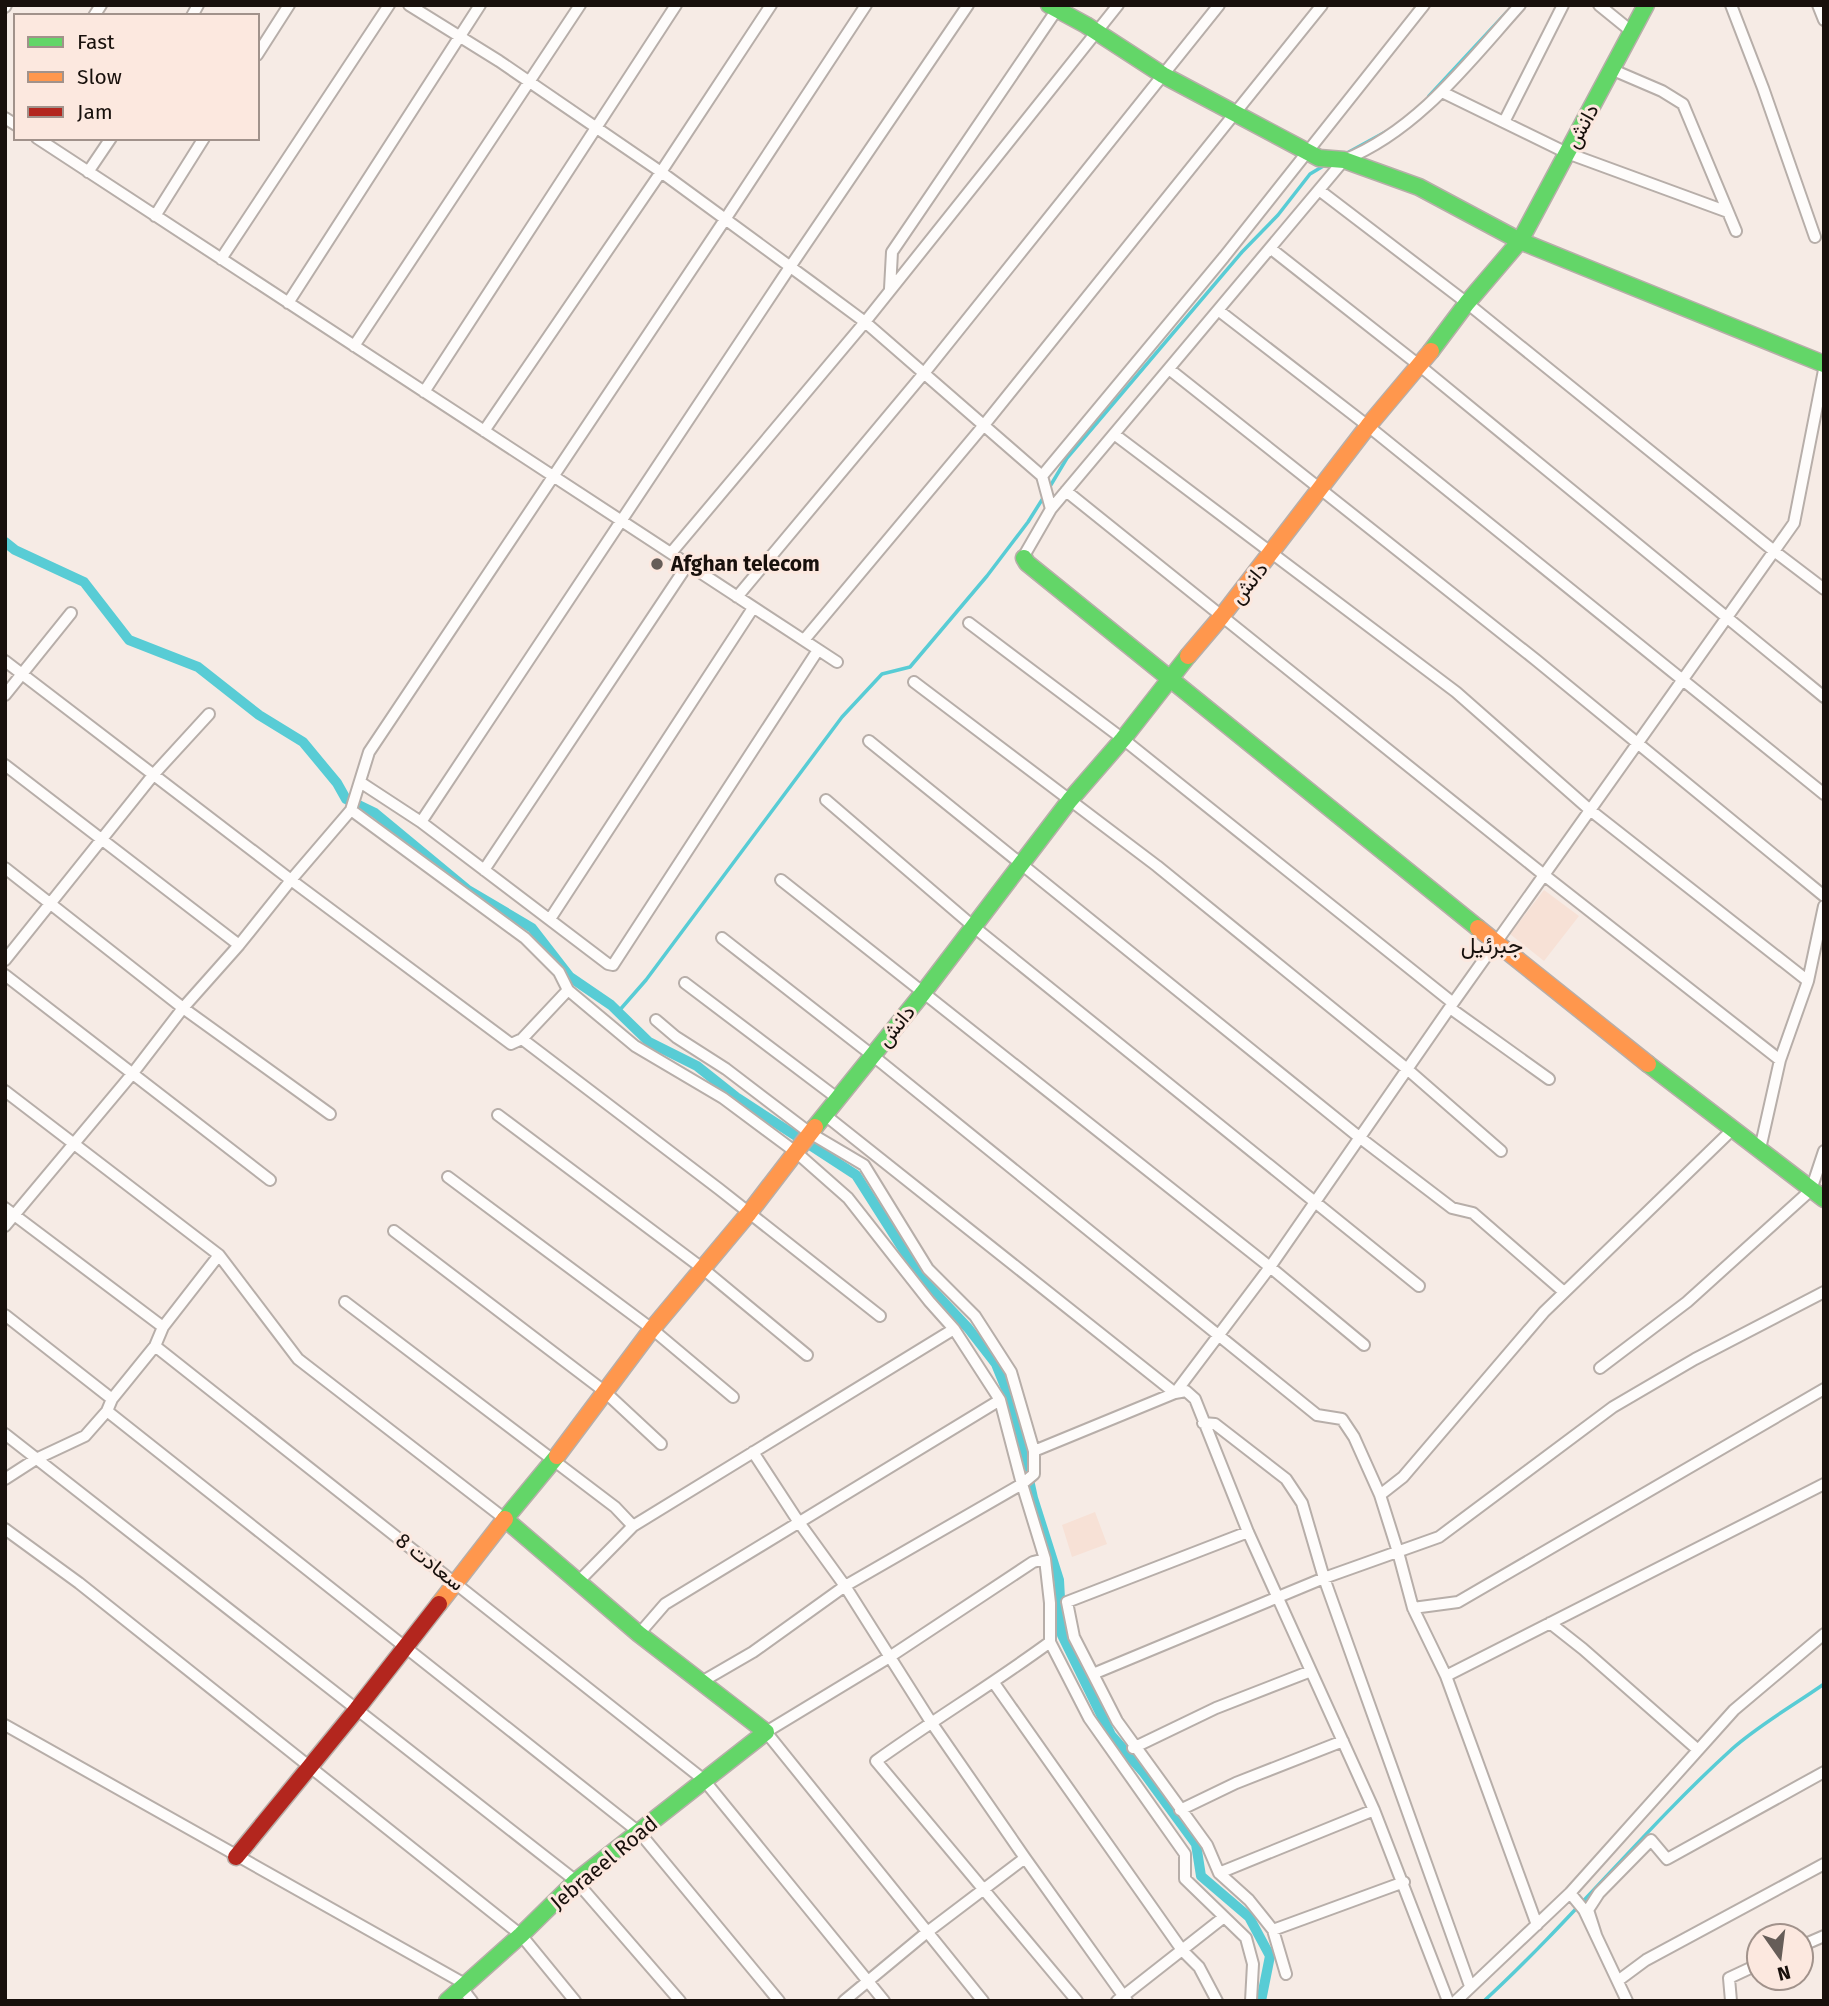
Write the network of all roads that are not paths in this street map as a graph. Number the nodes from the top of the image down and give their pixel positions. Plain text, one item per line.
1 (289, 5) edge
2 (389, 5) edge
3 (409, 5) edge
4 (480, 5) edge
5 (580, 5) edge
6 (676, 5) edge
7 (771, 5) edge
8 (866, 5) edge
9 (968, 5) edge
10 (1118, 5) edge
11 (1219, 5) edge
12 (1322, 5) edge
13 (1424, 5) edge
14 (1520, 5) edge
15 (1563, 5) edge
16 (1599, 5) edge
17 (1646, 5) edge
18 (1731, 5) edge
19 (1818, 5) edge
20 (1055, 7) edge
21 (1824, 20) edge
22 (1631, 31) junction
23 (1096, 32) junction
24 (459, 37) junction
25 (259, 52) edge
26 (1613, 70) junction
27 (1163, 75) junction
28 (529, 82) junction
29 (1442, 92) junction
30 (1236, 114) junction
31 (1504, 122) junction
32 (595, 127) junction
33 (40, 140) edge
34 (110, 140) edge
35 (203, 140) edge
36 (1567, 153) junction
37 (1314, 156) junction
38 (1344, 160) junction
39 (88, 172) junction
40 (661, 172) junction
41 (1319, 190) junction
42 (1728, 212) junction
43 (155, 216) junction
44 (724, 221) junction
45 (1736, 231) dead end
46 (1815, 237) dead end
47 (1520, 241) junction
48 (1270, 248) junction
49 (221, 258) junction
50 (789, 267) junction
51 (890, 289) junction
52 (288, 303) junction
53 (1467, 303) junction
54 (1218, 310) junction
55 (865, 322) junction
56 (354, 346) junction
57 (1824, 364) edge
58 (1420, 366) junction
59 (1169, 369) junction
60 (1824, 370) edge
61 (925, 372) junction
62 (424, 392) junction
63 (984, 425) junction
64 (1368, 426) junction
65 (484, 431) junction
66 (1114, 434) junction
67 (1042, 476) junction
68 (554, 477) junction
69 (1320, 489) junction
70 (1066, 491) junction
71 (1051, 509) junction
72 (622, 522) junction
73 (1774, 551) junction
74 (671, 554) junction
75 (1272, 554) junction
76 (1024, 558) joint
77 (688, 564) junction
78 (1824, 589) edge
79 (737, 597) junction
80 (753, 608) junction
81 (71, 613) dead end
82 (1222, 616) junction
83 (1727, 618) junction
84 (969, 623) dead end
85 (804, 640) junction
86 (818, 650) junction
87 (5, 661) edge
88 (837, 662) dead end
89 (22, 674) junction
90 (1171, 676) junction
91 (1682, 681) junction
92 (914, 682) dead end
93 (5, 695) edge
94 (1824, 697) edge
95 (209, 714) dead end
96 (1123, 739) junction
97 (869, 741) dead end
98 (1637, 743) junction
99 (5, 765) edge
100 (154, 774) junction
101 (360, 782) junction
102 (1824, 794) edge
103 (826, 800) dead end
104 (1070, 800) junction
105 (351, 810) junction
106 (1590, 810) junction
107 (421, 822) junction
108 (103, 840) junction
109 (1021, 863) junction
110 (5, 868) edge
111 (484, 870) junction
112 (1544, 875) junction
113 (291, 880) junction
114 (781, 880) dead end
115 (1824, 896) edge
116 (50, 903) junction
117 (1824, 906) edge
118 (550, 919) junction
119 (974, 927) junction
120 (722, 939) dead end
121 (1495, 943) junction
122 (239, 945) junction
123 (5, 960) edge
124 (5, 975) edge
125 (1808, 981) junction
126 (685, 983) dead end
127 (568, 990) junction
128 (923, 993) junction
129 (1451, 1005) junction
130 (183, 1008) junction
131 (656, 1020) dead end
132 (522, 1039) junction
133 (872, 1055) junction
134 (1780, 1060) junction
135 (1407, 1069) junction
136 (133, 1073) junction
137 (1549, 1079) dead end
138 (5, 1091) edge
139 (837, 1098) junction
140 (330, 1114) dead end
141 (498, 1115) dead end
142 (825, 1115) junction
143 (1732, 1129) junction
144 (810, 1133) junction
145 (1359, 1138) junction
146 (74, 1142) junction
147 (1760, 1149) junction
148 (1501, 1151) dead end
149 (1824, 1151) edge
150 (797, 1153) junction
151 (449, 1177) dead end
152 (270, 1180) dead end
153 (1818, 1194) edge
154 (1315, 1201) junction
155 (10, 1212) edge
156 (749, 1213) junction
157 (5, 1226) edge
158 (394, 1231) dead end
159 (219, 1255) junction
160 (1270, 1267) junction
161 (702, 1268) junction
162 (1419, 1286) dead end
163 (1564, 1292) junction
164 (1824, 1293) edge
165 (345, 1302) dead end
166 (5, 1315) edge
167 (880, 1315) dead end
168 (163, 1327) junction
169 (652, 1329) junction
170 (954, 1329) junction
171 (1219, 1335) junction
172 (1364, 1345) dead end
173 (155, 1346) junction
174 (807, 1355) dead end
175 (1600, 1368) dead end
176 (1824, 1390) edge
177 (604, 1391) junction
178 (1175, 1393) junction
179 (733, 1397) dead end
180 (112, 1399) junction
181 (1000, 1400) junction
182 (107, 1411) junction
183 (1203, 1423) junction
184 (5, 1434) edge
185 (661, 1444) dead end
186 (1034, 1451) junction
187 (753, 1452) junction
188 (36, 1459) junction
189 (554, 1460) junction
190 (5, 1479) edge
191 (1022, 1484) junction
192 (1824, 1484) edge
193 (1380, 1495) junction
194 (505, 1519) junction
195 (798, 1521) junction
196 (633, 1526) junction
197 (5, 1529) edge
198 (1248, 1532) junction
199 (1398, 1552) junction
200 (1045, 1559) junction
201 (1324, 1578) junction
202 (579, 1581) junction
203 (455, 1582) junction
204 (845, 1586) junction
205 (1278, 1599) junction
206 (1413, 1608) junction
207 (1550, 1623) junction
208 (639, 1634) junction
209 (1824, 1634) edge
210 (1050, 1642) junction
211 (406, 1647) junction
212 (888, 1658) junction
213 (1311, 1671) junction
214 (1093, 1674) junction
215 (1446, 1676) junction
216 (703, 1681) junction
217 (994, 1683) junction
218 (357, 1709) junction
219 (931, 1722) junction
220 (5, 1725) edge
221 (766, 1732) junction
222 (1343, 1741) junction
223 (1135, 1747) junction
224 (1698, 1750) junction
225 (309, 1768) junction
226 (1824, 1772) edge
227 (704, 1780) junction
228 (1180, 1810) junction
229 (1374, 1810) junction
230 (640, 1833) junction
231 (236, 1857) junction
232 (1025, 1858) junction
233 (1824, 1864) edge
234 (1219, 1873) junction
235 (576, 1881) junction
236 (1404, 1882) junction
237 (983, 1890) junction
238 (1570, 1893) junction
239 (1224, 1917) junction
240 (1536, 1925) junction
241 (1273, 1930) junction
242 (926, 1933) junction
243 (1596, 1935) junction
244 (521, 1936) junction
245 (1182, 1950) junction
246 (1745, 1971) edge
247 (1286, 1974) dead end
248 (1619, 1980) junction
249 (868, 1981) junction
250 (1470, 1986) junction
251 (466, 1991) edge
252 (1627, 1998) edge
253 (1122, 1999) edge
254 (447, 2001) edge
255 (575, 2001) edge
256 (680, 2001) edge
257 (779, 2001) edge
258 (844, 2001) edge
259 (884, 2001) edge
260 (983, 2001) edge
261 (1077, 2001) edge
262 (1217, 2001) edge
263 (1251, 2001) edge
264 (1448, 2001) edge
265 (1456, 2001) edge
266 (1731, 2001) edge

1 - 25 street
2 - 49 street
3 - 24 street
4 - 24 street
5 - 28 street
6 - 32 street
7 - 40 street
8 - 44 street
9 - 50 street
10 - 23 street
11 - 27 street
12 - 30 street
13 - 37 street
14 - 29 street
15 - 31 street
16 - 22 street
17 - 22 main road, دانش
18 - 46 street
19 - 21 street
20 - 23 main road
20 - 51 street
22 - 26 main road, دانش
23 - 27 main road
23 - 51 street
24 - 28 street
24 - 52 street
26 - 36 main road, دانش
26 - 42 street
27 - 30 main road
27 - 61 street
28 - 32 street
28 - 56 street
29 - 31 street
29 - 38 street
30 - 37 main road
30 - 63 street
31 - 36 street
32 - 40 street
32 - 62 street
33 - 39 street
34 - 39 street
35 - 43 street
36 - 42 street
36 - 47 main road, دانش
37 - 38 main road
37 - 67 street
38 - 41 street
38 - 47 main road
39 - 43 street
40 - 44 street
40 - 65 street
41 - 48 street
41 - 53 street
42 - 45 street
43 - 49 street
44 - 50 street
44 - 68 street
47 - 53 main road, دانش
47 - 57 main road
48 - 54 street
48 - 58 street
49 - 52 street
50 - 55 street
50 - 72 street
51 - 55 street
52 - 56 street
53 - 58 main road, دانش
53 - 73 street
54 - 59 street
54 - 64 street
55 - 61 street
55 - 74 street
56 - 62 street
58 - 64 main road, دانش
58 - 83 street
59 - 66 street
59 - 69 street
60 - 73 street
61 - 63 street
61 - 79 street
62 - 65 street
63 - 67 street
63 - 85 street
64 - 69 main road, دانش
64 - 91 street
65 - 68 street
66 - 70 street
66 - 75 street
67 - 71 street
68 - 72 street
68 - 101 street
69 - 75 main road, دانش
69 - 98 street
70 - 71 street
70 - 82 street
71 - 76 street
72 - 74 street
72 - 107 street
73 - 78 street
73 - 83 street
74 - 77 street
75 - 82 main road, دانش
75 - 106 street
76 - 90 main road
77 - 79 street
77 - 111 street
79 - 80 street
80 - 85 street
80 - 118 street
81 - 89 street
82 - 90 main road, دانش
82 - 112 street
83 - 91 street
83 - 94 street
84 - 96 street
85 - 86 street
86 - 88 street
86 - 118 street
87 - 89 street
89 - 93 street
89 - 100 street
90 - 96 main road, دانش
90 - 121 main road
91 - 98 street
91 - 102 street
92 - 104 street
95 - 100 street
96 - 104 main road, دانش
96 - 129 street
97 - 109 street
98 - 106 street
98 - 115 street
99 - 108 street
100 - 108 street
100 - 113 street
101 - 105 street
101 - 107 street
103 - 119 street
104 - 109 main road, دانش
104 - 135 street
105 - 113 street
105 - 127 street
106 - 112 street
106 - 125 street
107 - 111 street
108 - 116 street
108 - 122 street
109 - 119 main road, دانش
109 - 145 street
110 - 116 street
111 - 118 street
112 - 121 street
112 - 134 street
113 - 122 street
113 - 132 street
114 - 128 street
116 - 123 street
116 - 130 street
117 - 125 street
119 - 128 main road, دانش
119 - 154 street
120 - 133 street
121 - 129 street
121 - 143 main road
122 - 130 street
124 - 136 street
125 - 134 street
126 - 139 street
127 - 132 street
127 - 150 street
128 - 133 main road, دانش
128 - 160 street
129 - 135 street
129 - 137 street
130 - 136 street
130 - 140 street
131 - 144 street
132 - 156 street
133 - 139 main road, دانش
133 - 171 street
134 - 147 street
135 - 145 street
135 - 148 street
136 - 146 street
136 - 152 street
138 - 146 street
139 - 142 main road, دانش
141 - 161 street
142 - 144 main road, دانش
142 - 178 street
143 - 147 main road
143 - 163 street
144 - 150 main road, دانش
144 - 186 street
145 - 154 street
145 - 163 street
146 - 155 street
146 - 159 street
147 - 153 main road
149 - 153 street
150 - 156 main road, دانش
150 - 170 street
151 - 169 street
153 - 175 street
154 - 160 street
154 - 162 street
155 - 157 street
155 - 168 street
156 - 161 main road, دانش
156 - 167 street
158 - 177 street
159 - 168 street
159 - 194 street
160 - 171 street
160 - 172 street
161 - 169 main road, دانش
161 - 174 street
163 - 193 street
164 - 199 street
165 - 189 street
166 - 180 street
168 - 173 street
169 - 177 main road, دانش
169 - 179 street
170 - 181 street
170 - 187 street
171 - 178 street
171 - 193 street
173 - 180 street
173 - 203 street, سعادت 8
176 - 206 street
177 - 185 street
177 - 189 main road, دانش
178 - 183 street
178 - 186 street
180 - 182 street
181 - 191 street
181 - 195 street
182 - 188 street
182 - 211 street
183 - 198 street
183 - 201 street
184 - 188 street
186 - 191 street
187 - 195 street
187 - 196 street
188 - 190 street
188 - 218 street
189 - 194 main road, دانش
189 - 196 street
191 - 200 street
191 - 204 street
192 - 207 street
193 - 199 street
194 - 202 main road
194 - 203 main road, دانش
195 - 204 street
195 - 208 street
196 - 202 street
197 - 225 street
198 - 205 street
198 - 214 street
199 - 201 street
199 - 206 street
200 - 210 street
200 - 212 street
201 - 205 street
201 - 250 street
202 - 208 main road
203 - 211 main road, دانش
203 - 227 street, سعادت 8
204 - 212 street
204 - 216 street
205 - 213 street
205 - 214 street
206 - 215 street
207 - 215 street
207 - 224 street
208 - 216 main road
209 - 224 street
210 - 217 street
210 - 239 street
211 - 218 main road, دانش
211 - 230 street
212 - 219 street
212 - 221 street
213 - 222 street
213 - 223 street
214 - 223 street
215 - 240 street
216 - 221 main road
217 - 219 street
217 - 245 street
218 - 225 main road, دانش
218 - 235 street
219 - 232 street
219 - 237 street
220 - 231 street
221 - 227 main road, Jebraeel Road
221 - 242 street
222 - 228 street
222 - 229 street
223 - 228 street
224 - 238 street
225 - 231 main road, دانش
225 - 244 street
226 - 243 street
227 - 230 main road, Jebraeel Road
227 - 249 street, سعادت 8
228 - 234 street
229 - 234 street
229 - 236 street
230 - 235 main road, Jebraeel Road
230 - 257 street
231 - 251 street
232 - 237 street
232 - 253 street
233 - 248 street
234 - 241 street
235 - 244 main road, Jebraeel Road
235 - 256 street
236 - 241 street
236 - 264 street
237 - 242 street
237 - 261 street
238 - 240 street
238 - 243 street
239 - 245 street
239 - 263 street
240 - 250 street
241 - 247 street
242 - 249 street
242 - 260 street
243 - 248 street
244 - 251 main road, Jebraeel Road
244 - 255 street
245 - 253 street
245 - 262 street
246 - 266 street
248 - 252 street
249 - 258 street
249 - 259 street, سعادت 8
250 - 265 street
251 - 254 main road, Jebraeel Road

